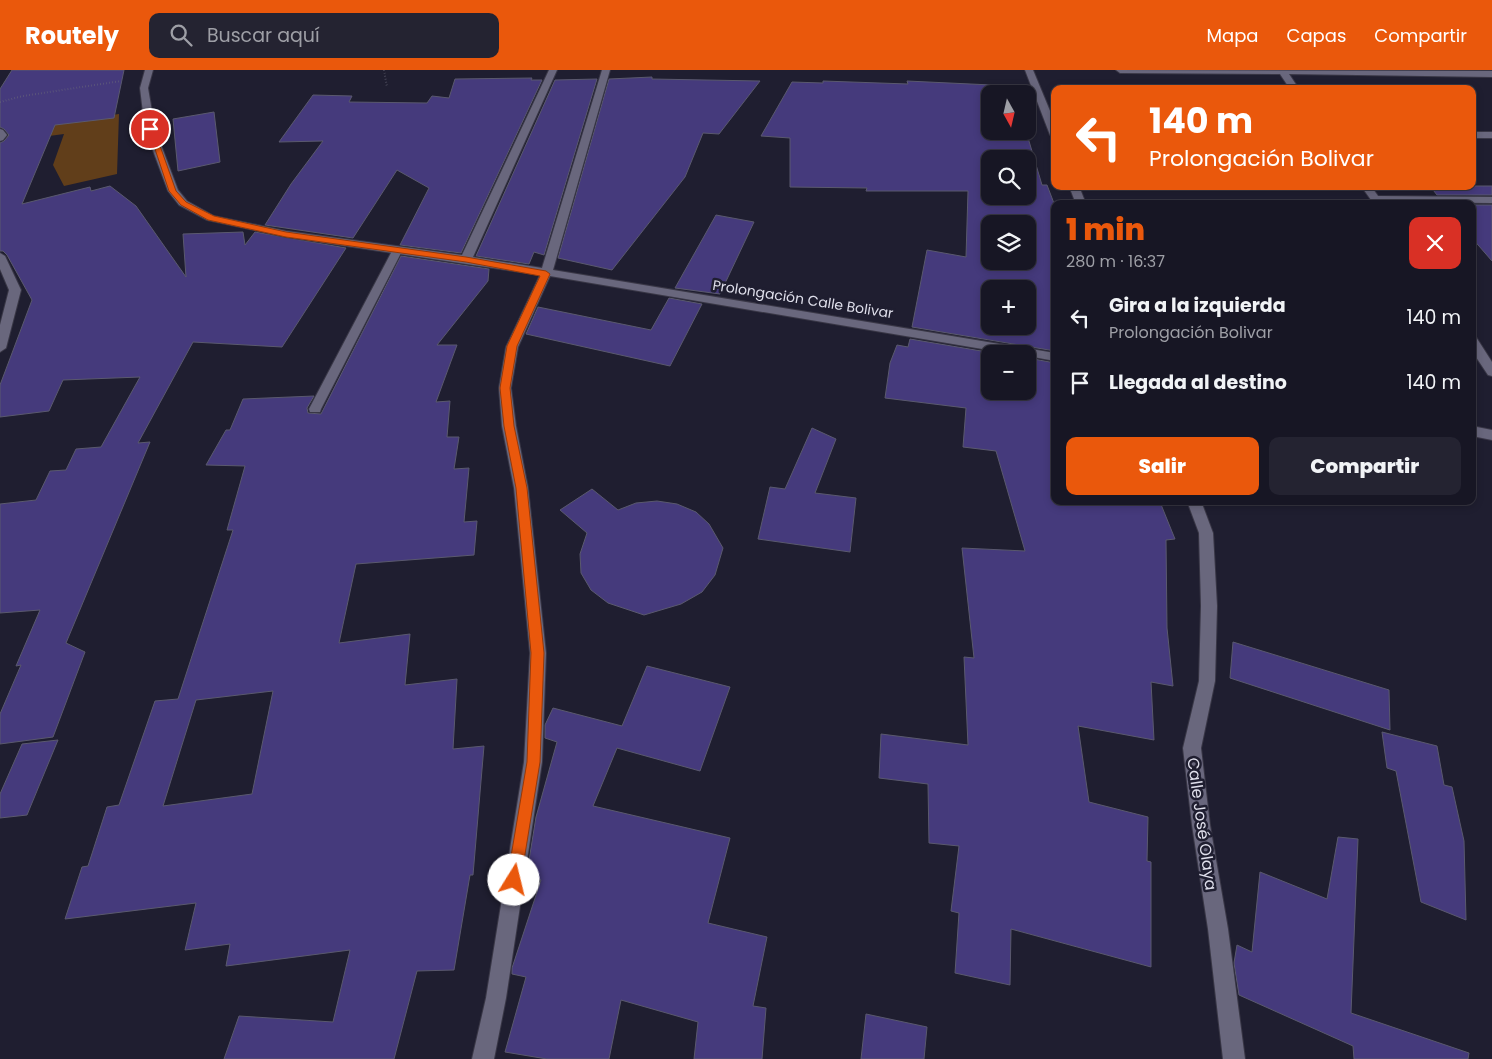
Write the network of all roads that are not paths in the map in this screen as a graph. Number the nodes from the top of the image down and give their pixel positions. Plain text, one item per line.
1 (552, 70) edge
2 (606, 70) edge
3 (1029, 70) edge
4 (1120, 70) edge
5 (1235, 71) edge
6 (1283, 72) junction
7 (1453, 72) edge
8 (148, 74) edge
9 (1492, 74) edge
10 (1292, 85) edge
11 (1051, 124) edge
12 (0, 132) edge
13 (1476, 135) edge
14 (1492, 135) edge
15 (0, 138) edge
16 (1369, 190) edge
17 (1377, 200) edge
18 (1476, 200) edge
19 (1492, 200) edge
20 (397, 251) junction
21 (0, 256) edge
22 (466, 259) junction
23 (546, 274) junction
24 (1476, 346) edge
25 (0, 348) edge
26 (1051, 356) edge
27 (1492, 372) edge
28 (315, 409) dead end
29 (1476, 432) edge
30 (1492, 435) edge
31 (1196, 505) edge
32 (483, 1059) edge
33 (1234, 1059) edge

1 - 22 street
2 - 23 street
3 - 11 street
4 - 5 street
5 - 6 street
6 - 7 street
6 - 10 street
7 - 9 street
8 - 20 street, Prolongación Calle Bolivar
12 - 15 street
13 - 14 street
16 - 17 street
18 - 19 street
20 - 22 street, Prolongación Calle Bolivar
20 - 28 street
21 - 25 street
22 - 23 street, Prolongación Calle Bolivar
23 - 26 street, Prolongación Calle Bolivar
23 - 32 street
24 - 27 street
29 - 30 street
31 - 33 street, Calle José Olaya

